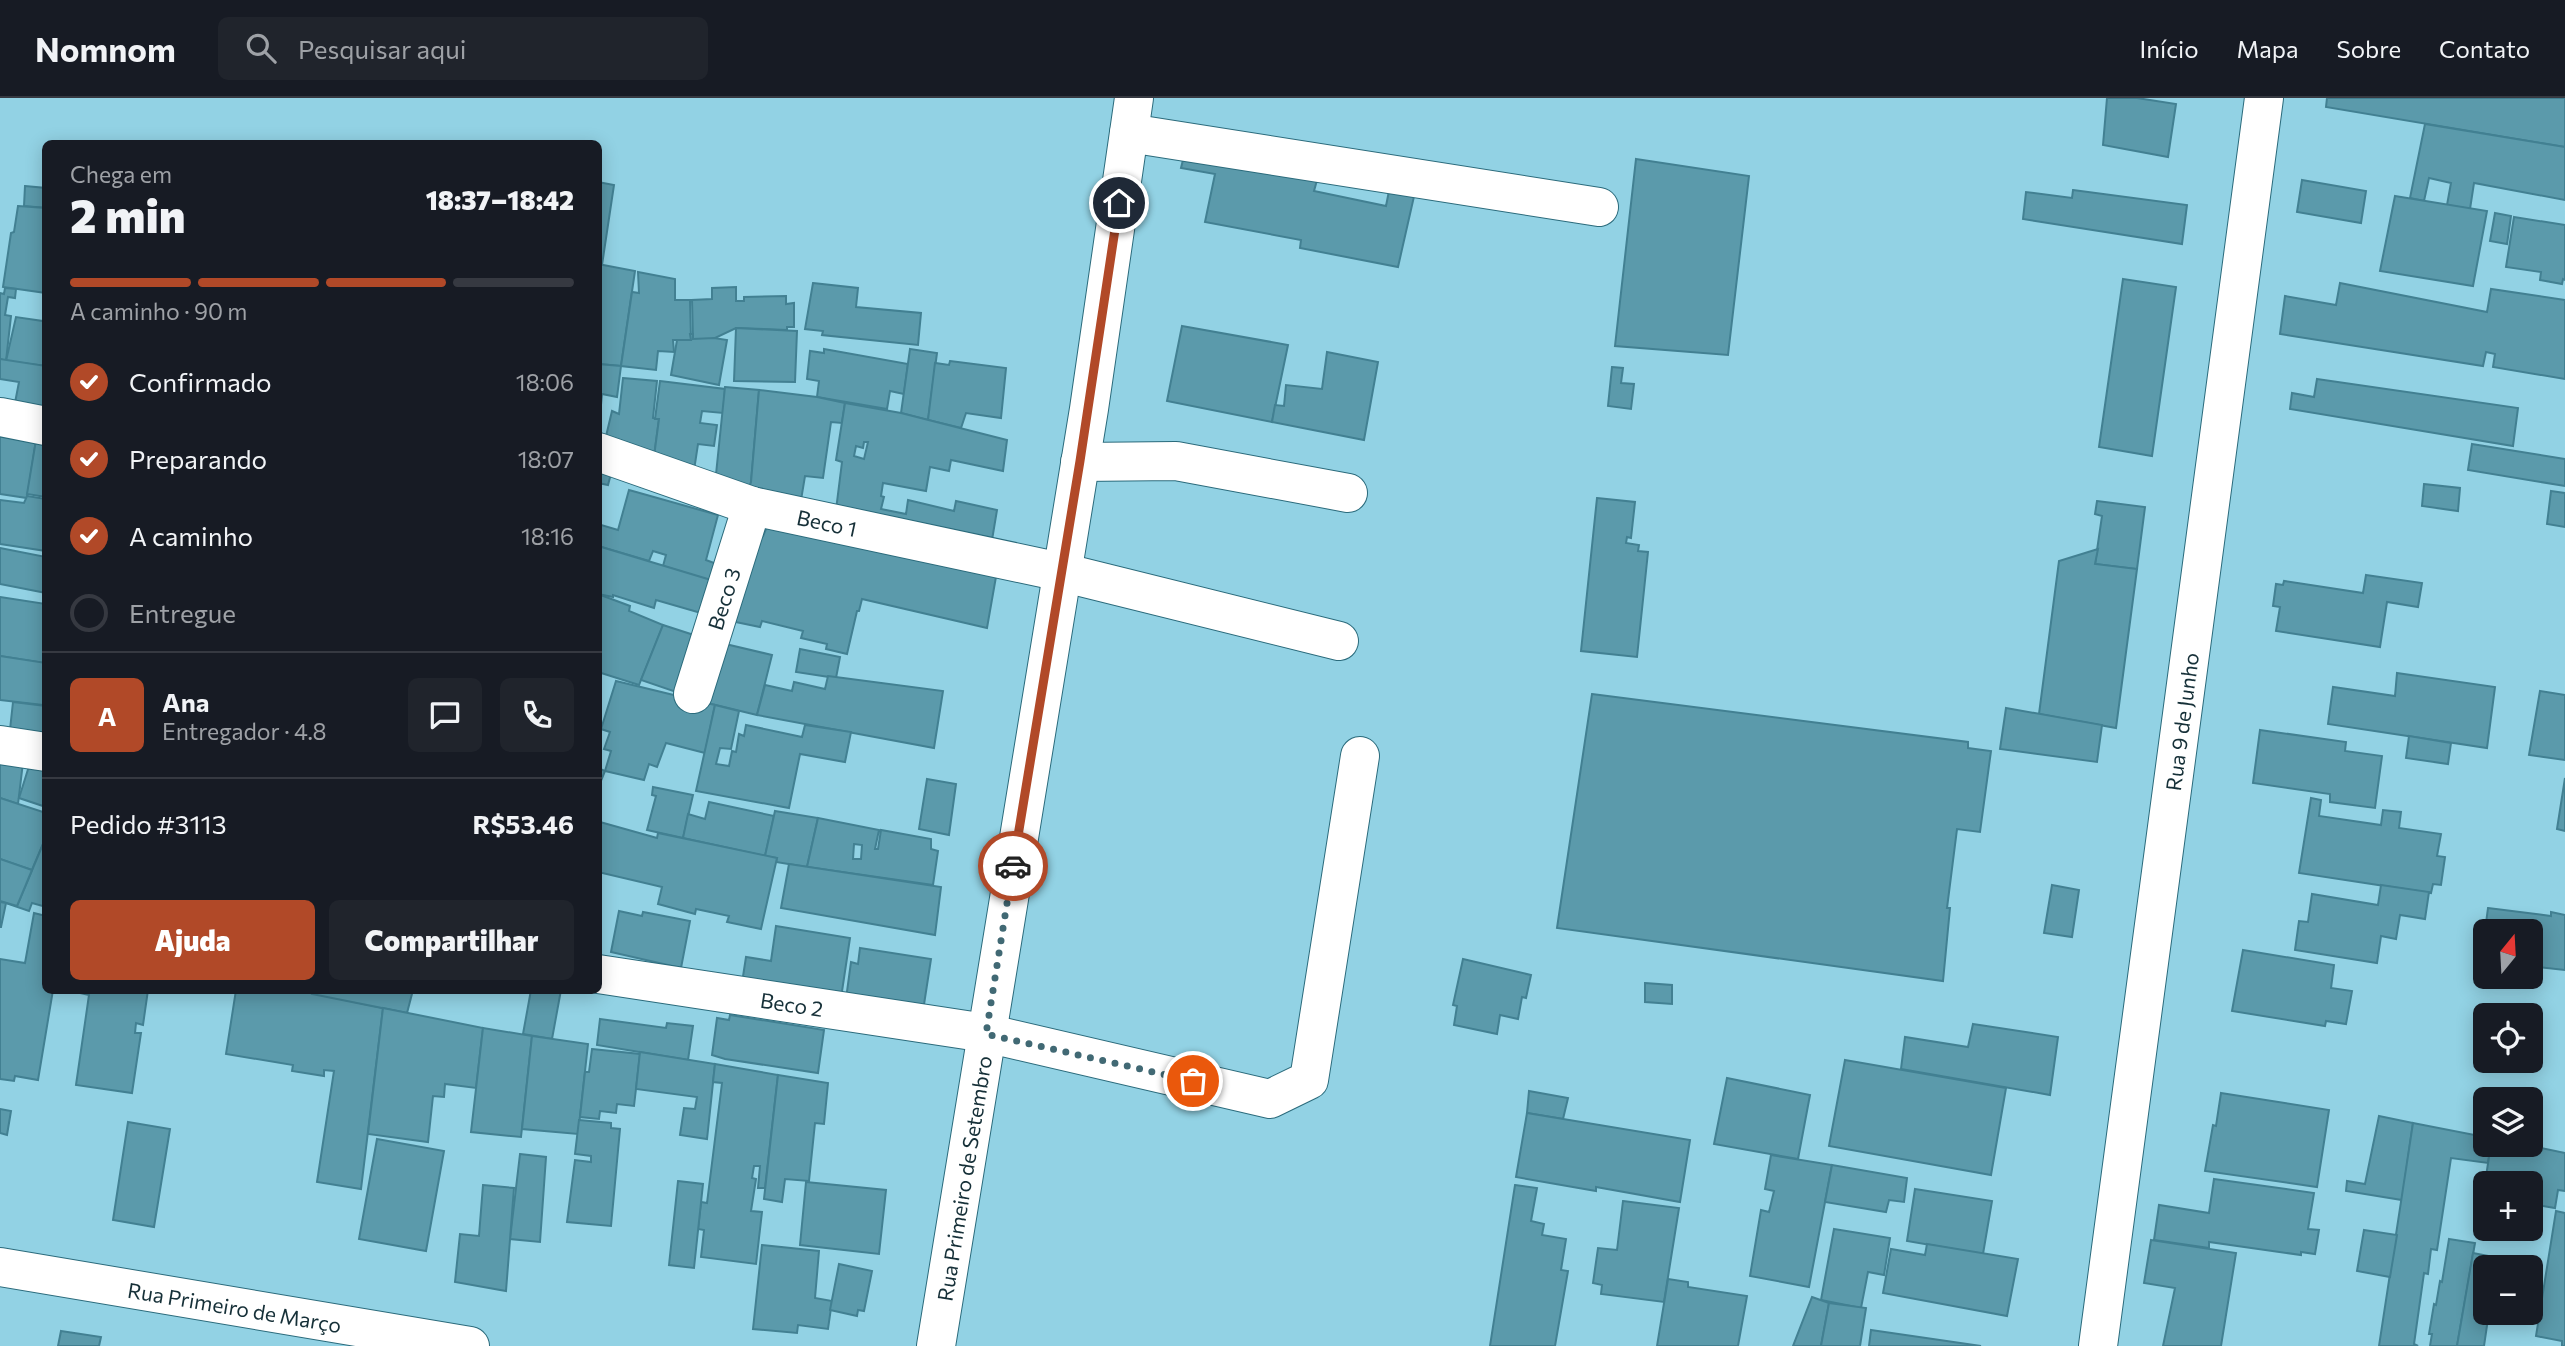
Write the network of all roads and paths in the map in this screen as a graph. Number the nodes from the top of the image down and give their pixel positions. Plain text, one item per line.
1 (2264, 98) edge
2 (1132, 115) edge
3 (1599, 207) dead end
4 (0, 417) edge
5 (42, 425) edge
6 (602, 453) edge
7 (1080, 461) junction
8 (1348, 493) dead end
9 (752, 506) junction
10 (1061, 572) junction
11 (1339, 641) dead end
12 (693, 694) dead end
13 (0, 745) edge
14 (42, 751) edge
15 (1360, 756) dead end
16 (602, 975) edge
17 (986, 1034) junction
18 (0, 1267) edge
19 (470, 1346) edge
20 (936, 1346) edge
21 (2098, 1346) edge

1 - 21 street, Rua 9 de Junho
2 - 3 street
2 - 7 street, Rua Primeiro de Setembro
4 - 5 street
6 - 9 street, Beco 1
7 - 8 street
7 - 10 street, Rua Primeiro de Setembro
9 - 10 street, Beco 1
9 - 12 street, Beco 3
10 - 11 street, Beco 1
10 - 17 street, Rua Primeiro de Setembro
13 - 14 street
15 - 17 street, Beco 2
16 - 17 street, Beco 2
17 - 20 street, Rua Primeiro de Setembro
18 - 19 street, Rua Primeiro de Março

